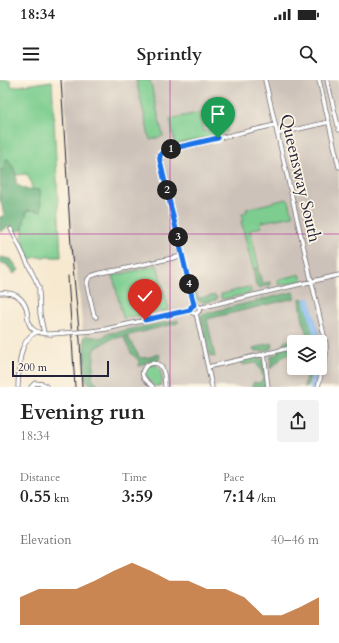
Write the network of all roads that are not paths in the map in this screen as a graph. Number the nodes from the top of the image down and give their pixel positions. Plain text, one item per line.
1 (265, 80) edge
2 (319, 80) edge
3 (328, 80) edge
4 (329, 122) junction
5 (276, 125) junction
6 (339, 130) edge
7 (277, 134) junction
8 (339, 167) edge
9 (11, 229) dead end
10 (19, 236) dead end
11 (15, 238) junction
12 (182, 256) junction
13 (339, 275) edge
14 (311, 281) junction
15 (0, 293) edge
16 (194, 305) junction
17 (199, 308) junction
18 (190, 310) junction
19 (196, 313) junction
20 (96, 317) dead end
21 (37, 332) junction
22 (44, 333) junction
23 (287, 348) edge
24 (264, 353) junction
25 (208, 367) junction
26 (165, 382) junction
27 (18, 387) edge
28 (31, 387) edge
29 (46, 387) edge
30 (153, 387) edge
31 (161, 387) edge
32 (165, 387) edge
33 (212, 387) edge
34 (268, 387) edge
35 (318, 387) edge

1 - 5 street, Queensway South
2 - 4 street
3 - 6 street
4 - 7 street
4 - 8 street
5 - 7 street, Queensway South
5 - 12 street
7 - 14 street, Queensway South
9 - 11 street
10 - 11 street
11 - 22 street
12 - 16 street
12 - 20 street
13 - 14 street
14 - 17 street
14 - 35 street, Queensway South
15 - 21 street
16 - 17 street
16 - 18 street
17 - 19 street
18 - 19 street
18 - 22 street, bridge
19 - 25 street
21 - 22 street
21 - 27 street
23 - 24 street
24 - 25 street
24 - 34 street
25 - 33 street
26 - 30 street
26 - 31 street
26 - 32 street
28 - 29 street

